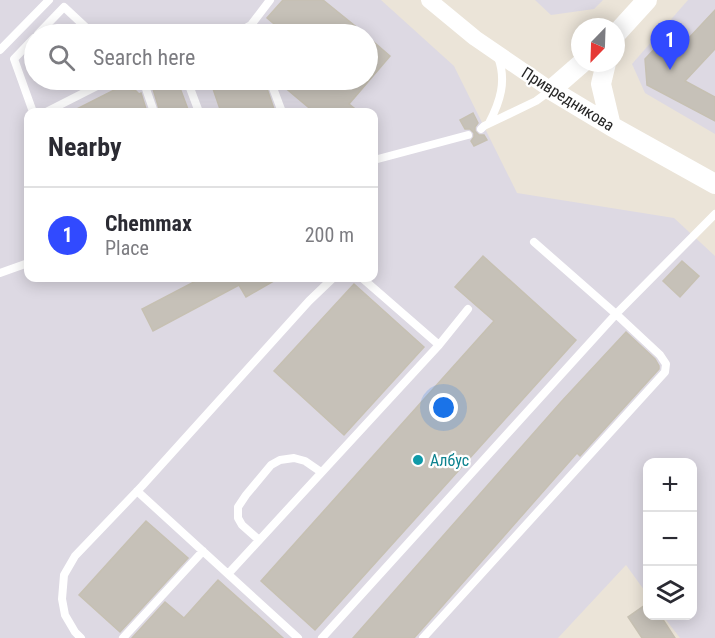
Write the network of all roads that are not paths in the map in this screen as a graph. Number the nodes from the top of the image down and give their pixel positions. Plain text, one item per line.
1 (49, 0) edge
2 (270, 0) edge
3 (429, 0) edge
4 (647, 0) edge
5 (25, 24) edge
6 (48, 24) edge
7 (82, 24) edge
8 (252, 24) edge
9 (625, 25) edge
10 (24, 26) edge
11 (24, 48) edge
12 (0, 50) edge
13 (497, 54) junction
14 (572, 72) edge
15 (604, 72) edge
16 (24, 87) edge
17 (25, 90) edge
18 (90, 90) edge
19 (146, 90) edge
20 (191, 90) edge
21 (274, 90) edge
22 (551, 90) junction
23 (32, 108) edge
24 (54, 108) edge
25 (153, 108) edge
26 (198, 108) edge
27 (280, 108) edge
28 (611, 126) junction
29 (468, 135) dead end
30 (378, 159) edge
31 (715, 184) edge
32 (715, 214) edge
33 (707, 222) junction
34 (715, 230) edge
35 (534, 242) dead end
36 (24, 264) edge
37 (0, 273) edge
38 (329, 282) edge
39 (367, 282) edge
40 (468, 309) dead end
41 (616, 314) junction
42 (439, 345) junction
43 (321, 472) junction
44 (137, 491) junction
45 (259, 540) junction
46 (203, 551) junction
47 (228, 574) junction
48 (81, 638) edge
49 (123, 638) edge
50 (298, 638) edge
51 (322, 638) edge
52 (423, 638) edge

1 - 5 lane
2 - 8 lane
3 - 13 street, Привредникова
4 - 9 street
6 - 7 lane
10 - 12 lane
11 - 16 lane
13 - 22 street, Привредникова
13 - 22 lane
14 - 22 street
15 - 28 street
17 - 23 lane
18 - 24 lane
19 - 25 lane
20 - 26 lane
21 - 27 lane
22 - 28 street, Привредникова
28 - 31 street, Привредникова
29 - 30 lane
32 - 33 lane
33 - 34 lane
33 - 41 lane
35 - 41 lane
36 - 37 lane
38 - 44 lane
39 - 42 lane
40 - 42 lane
41 - 51 lane
41 - 52 lane
42 - 43 lane
43 - 45 lane
43 - 45 lane
44 - 46 lane
44 - 48 lane
45 - 47 lane
46 - 47 lane
46 - 49 lane
47 - 50 lane

